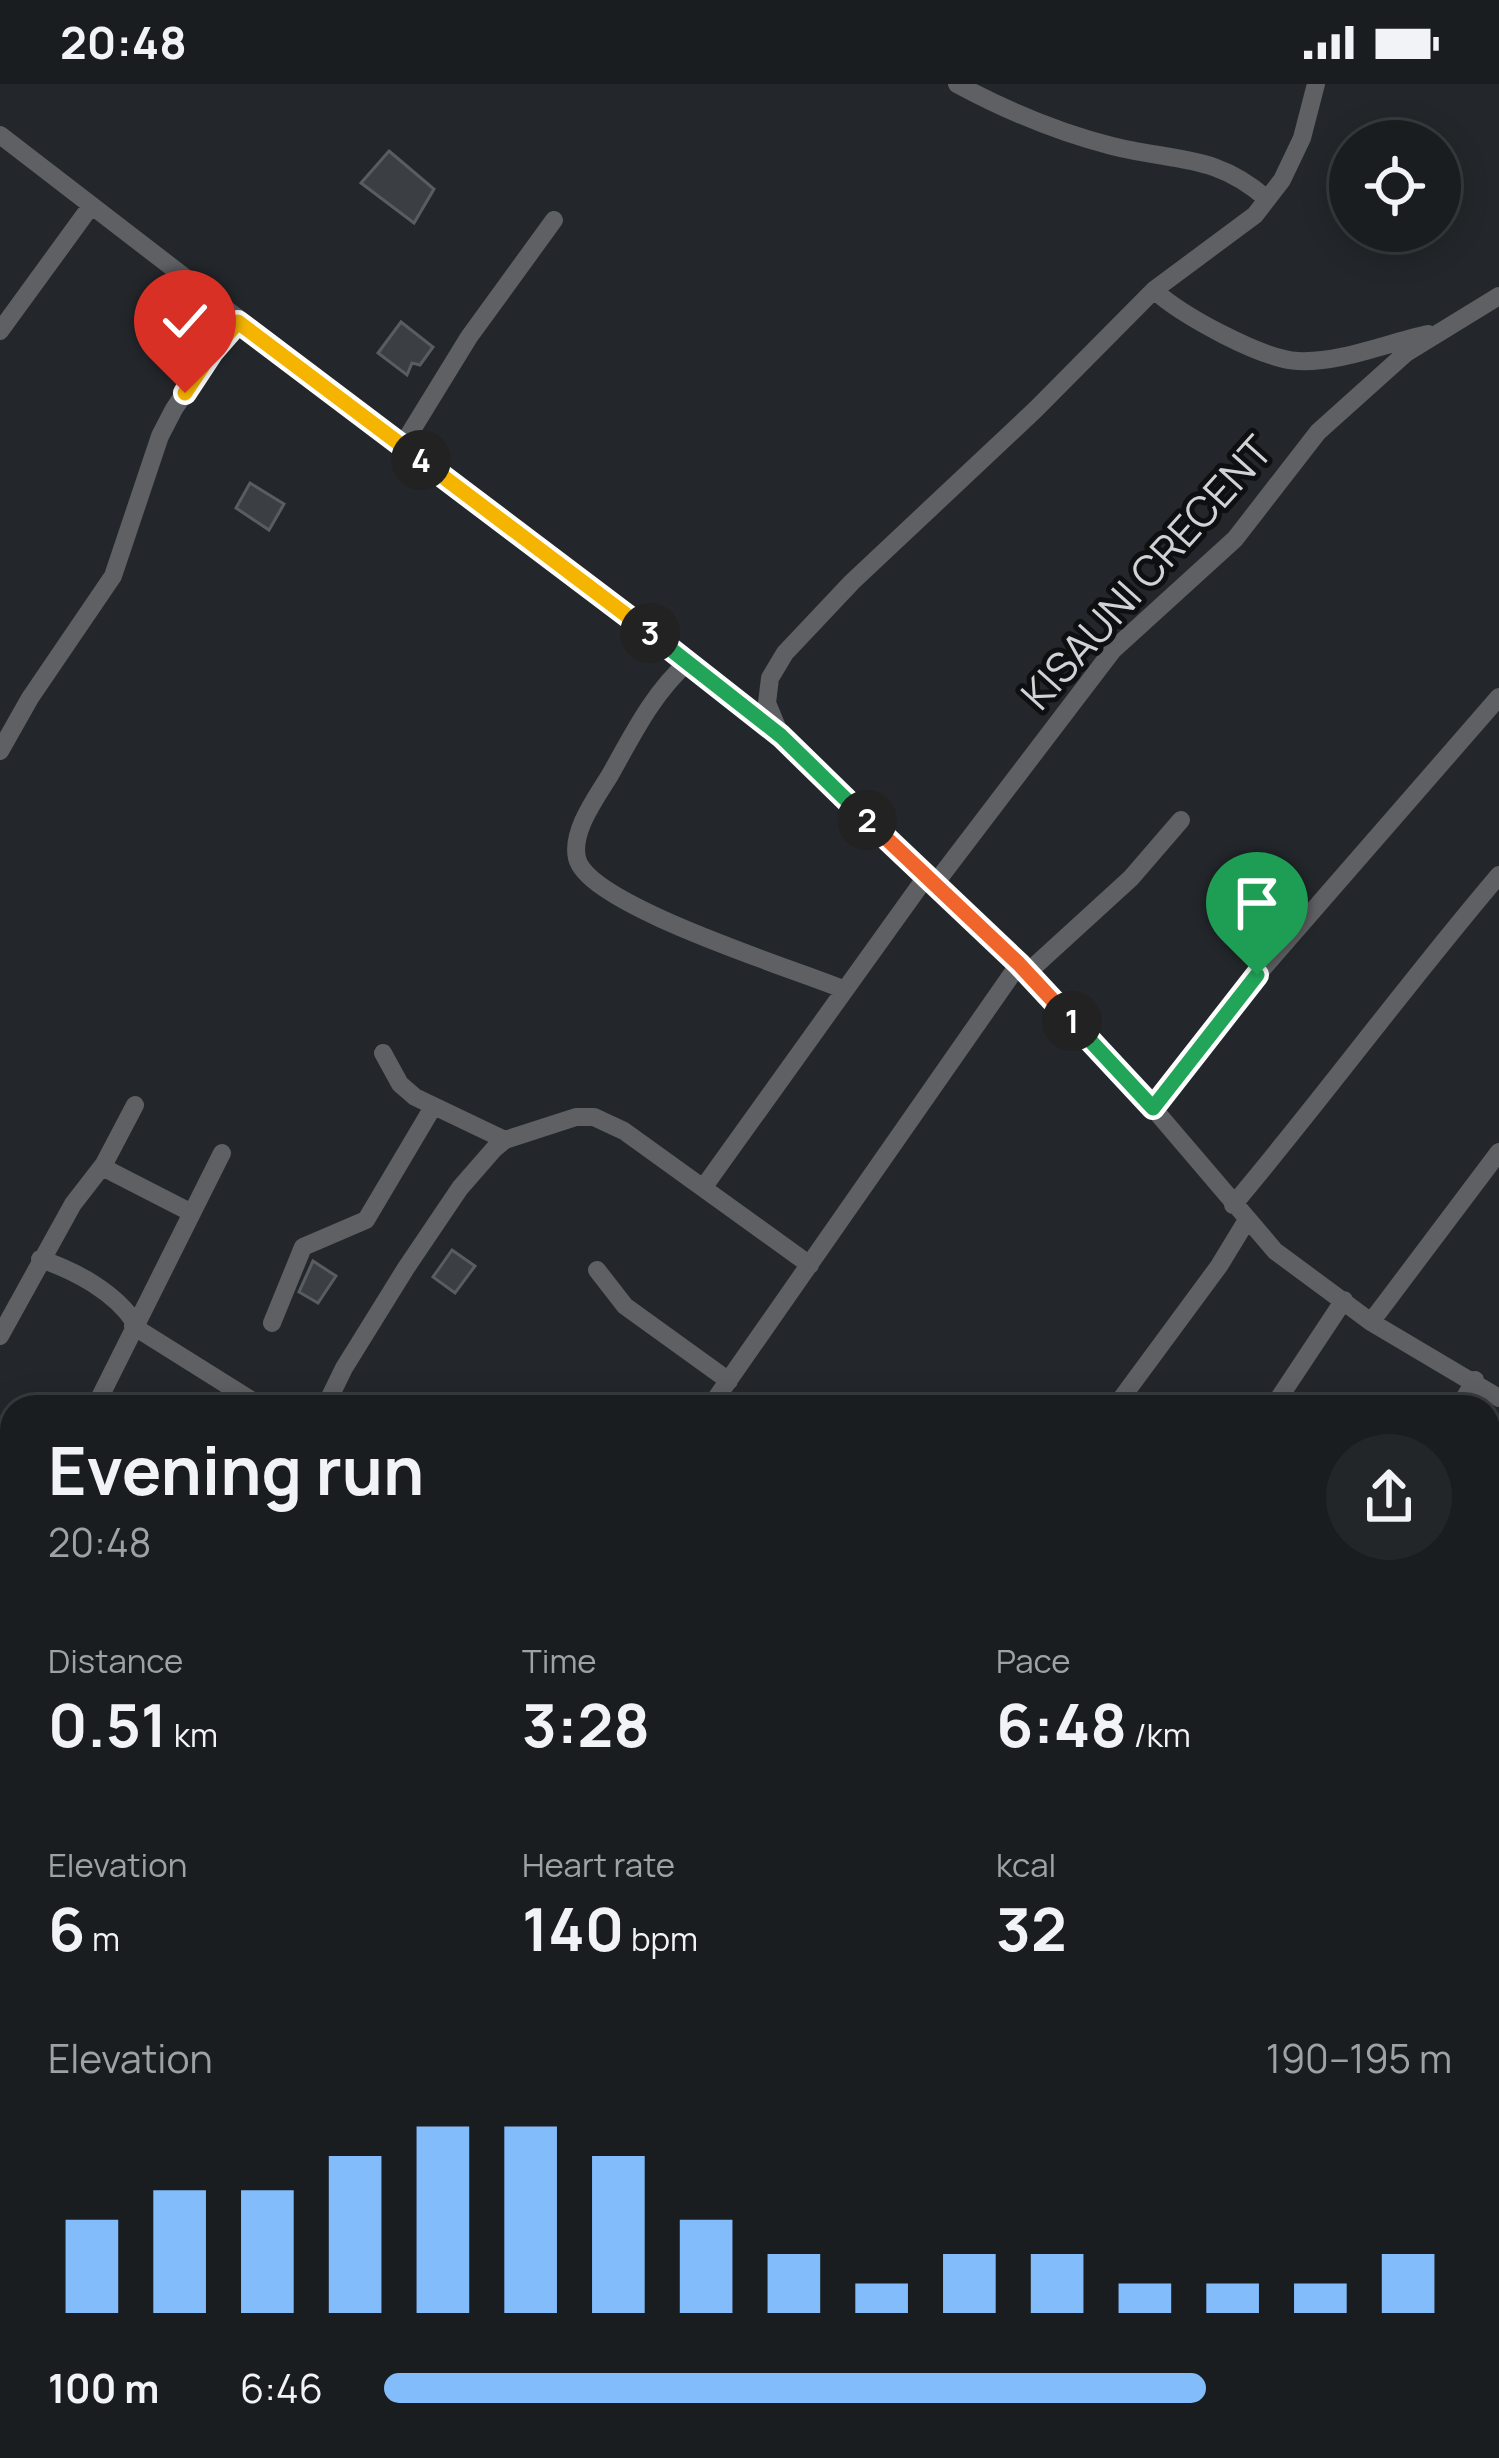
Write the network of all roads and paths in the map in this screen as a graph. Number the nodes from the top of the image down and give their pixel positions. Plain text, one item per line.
1 (957, 84) edge
2 (1316, 84) edge
3 (0, 134) edge
4 (19, 148) junction
5 (0, 158) edge
6 (1267, 199) junction
7 (91, 206) junction
8 (554, 220) dead end
9 (1154, 290) junction
10 (1499, 296) edge
11 (238, 322) junction
12 (0, 331) edge
13 (1440, 332) junction
14 (401, 446) junction
15 (688, 662) junction
16 (1499, 698) edge
17 (781, 736) junction
18 (0, 751) edge
19 (1181, 820) dead end
20 (1499, 875) edge
21 (930, 881) junction
22 (1023, 968) junction
23 (845, 990) junction
24 (383, 1053) dead end
25 (135, 1105) dead end
26 (433, 1107) junction
27 (1153, 1108) junction
28 (505, 1140) junction
29 (1499, 1152) edge
30 (222, 1153) dead end
31 (104, 1164) junction
32 (703, 1189) junction
33 (192, 1213) junction
34 (1240, 1213) junction
35 (40, 1259) junction
36 (810, 1264) junction
37 (597, 1270) dead end
38 (1343, 1300) junction
39 (1371, 1322) junction
40 (272, 1323) dead end
41 (134, 1324) junction
42 (0, 1336) edge
43 (730, 1381) junction
44 (1475, 1381) junction
45 (101, 1395) edge
46 (243, 1395) edge
47 (331, 1395) edge
48 (719, 1395) edge
49 (1124, 1395) edge
50 (1281, 1395) edge
51 (1466, 1395) edge
52 (1495, 1395) edge

1 - 6 street
2 - 6 street
3 - 4 street
4 - 5 street
4 - 7 street
6 - 9 street
7 - 11 street
7 - 12 street
8 - 14 street
9 - 13 street
9 - 17 street
10 - 13 street, KISAUNI CRECENT
11 - 14 street
11 - 18 street
13 - 21 street, KISAUNI CRECENT
14 - 15 street
15 - 17 street
15 - 23 street
16 - 27 street
17 - 21 street
19 - 22 street
20 - 34 street
21 - 22 street
21 - 23 street, KISAUNI CRECENT
22 - 27 street
22 - 36 street
23 - 32 street, KISAUNI CRECENT
24 - 26 street
25 - 31 street
26 - 28 street
26 - 40 street
27 - 34 street
28 - 32 street
28 - 47 street
29 - 39 street
30 - 33 street
31 - 33 street
31 - 35 street
32 - 36 street
33 - 41 street
34 - 38 street
34 - 49 street
35 - 41 street
35 - 42 street
36 - 43 street
37 - 43 street
38 - 39 street
38 - 50 street
39 - 44 street
41 - 45 street
41 - 46 street
43 - 48 street
44 - 51 street
44 - 52 street

